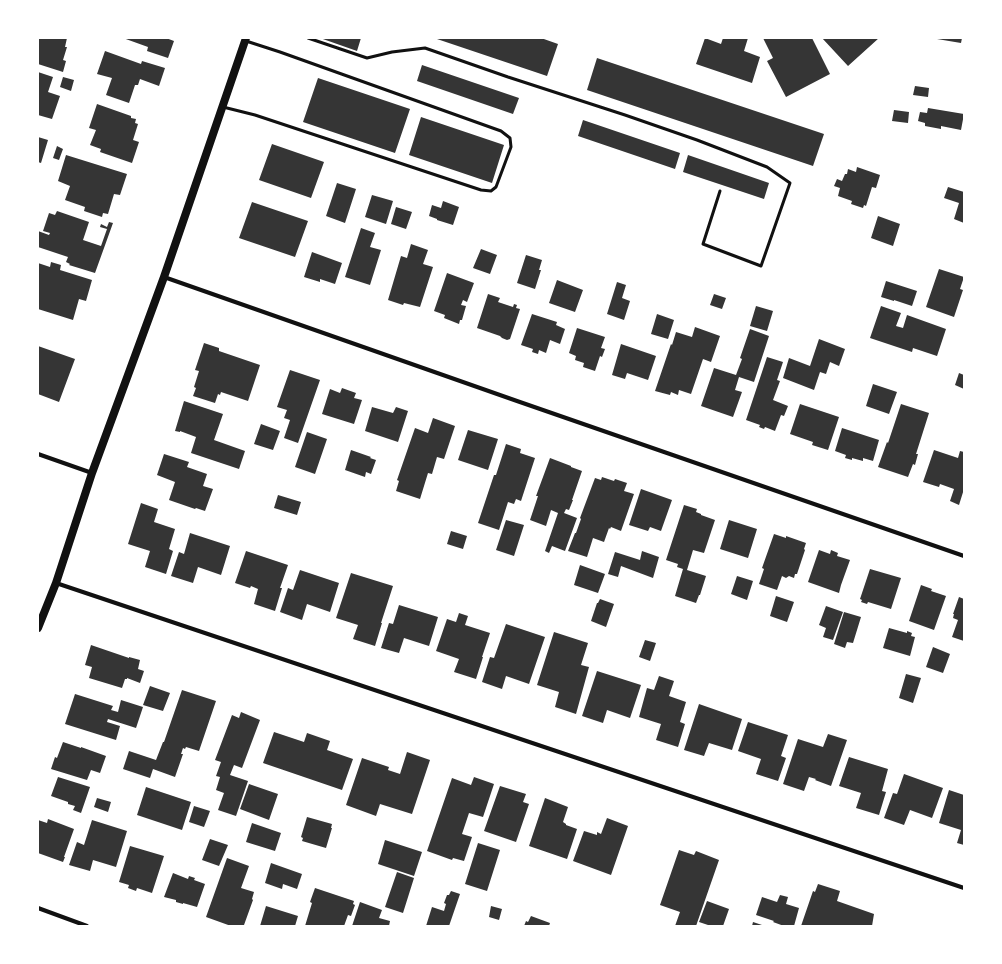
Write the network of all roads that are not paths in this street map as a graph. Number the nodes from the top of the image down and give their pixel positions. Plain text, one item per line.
1 (308, 38) edge
2 (246, 39) edge
3 (223, 107) junction
4 (720, 191) dead end
5 (164, 277) junction
6 (38, 454) edge
7 (92, 473) junction
8 (964, 556) edge
9 (56, 583) junction
10 (38, 628) edge
11 (964, 888) edge
12 (38, 908) edge
13 (87, 926) edge

1 - 4 lane
2 - 3 main road
2 - 3 lane
3 - 5 main road
5 - 7 main road
5 - 8 street
6 - 7 street
7 - 9 main road
9 - 10 main road
9 - 11 street
12 - 13 street

